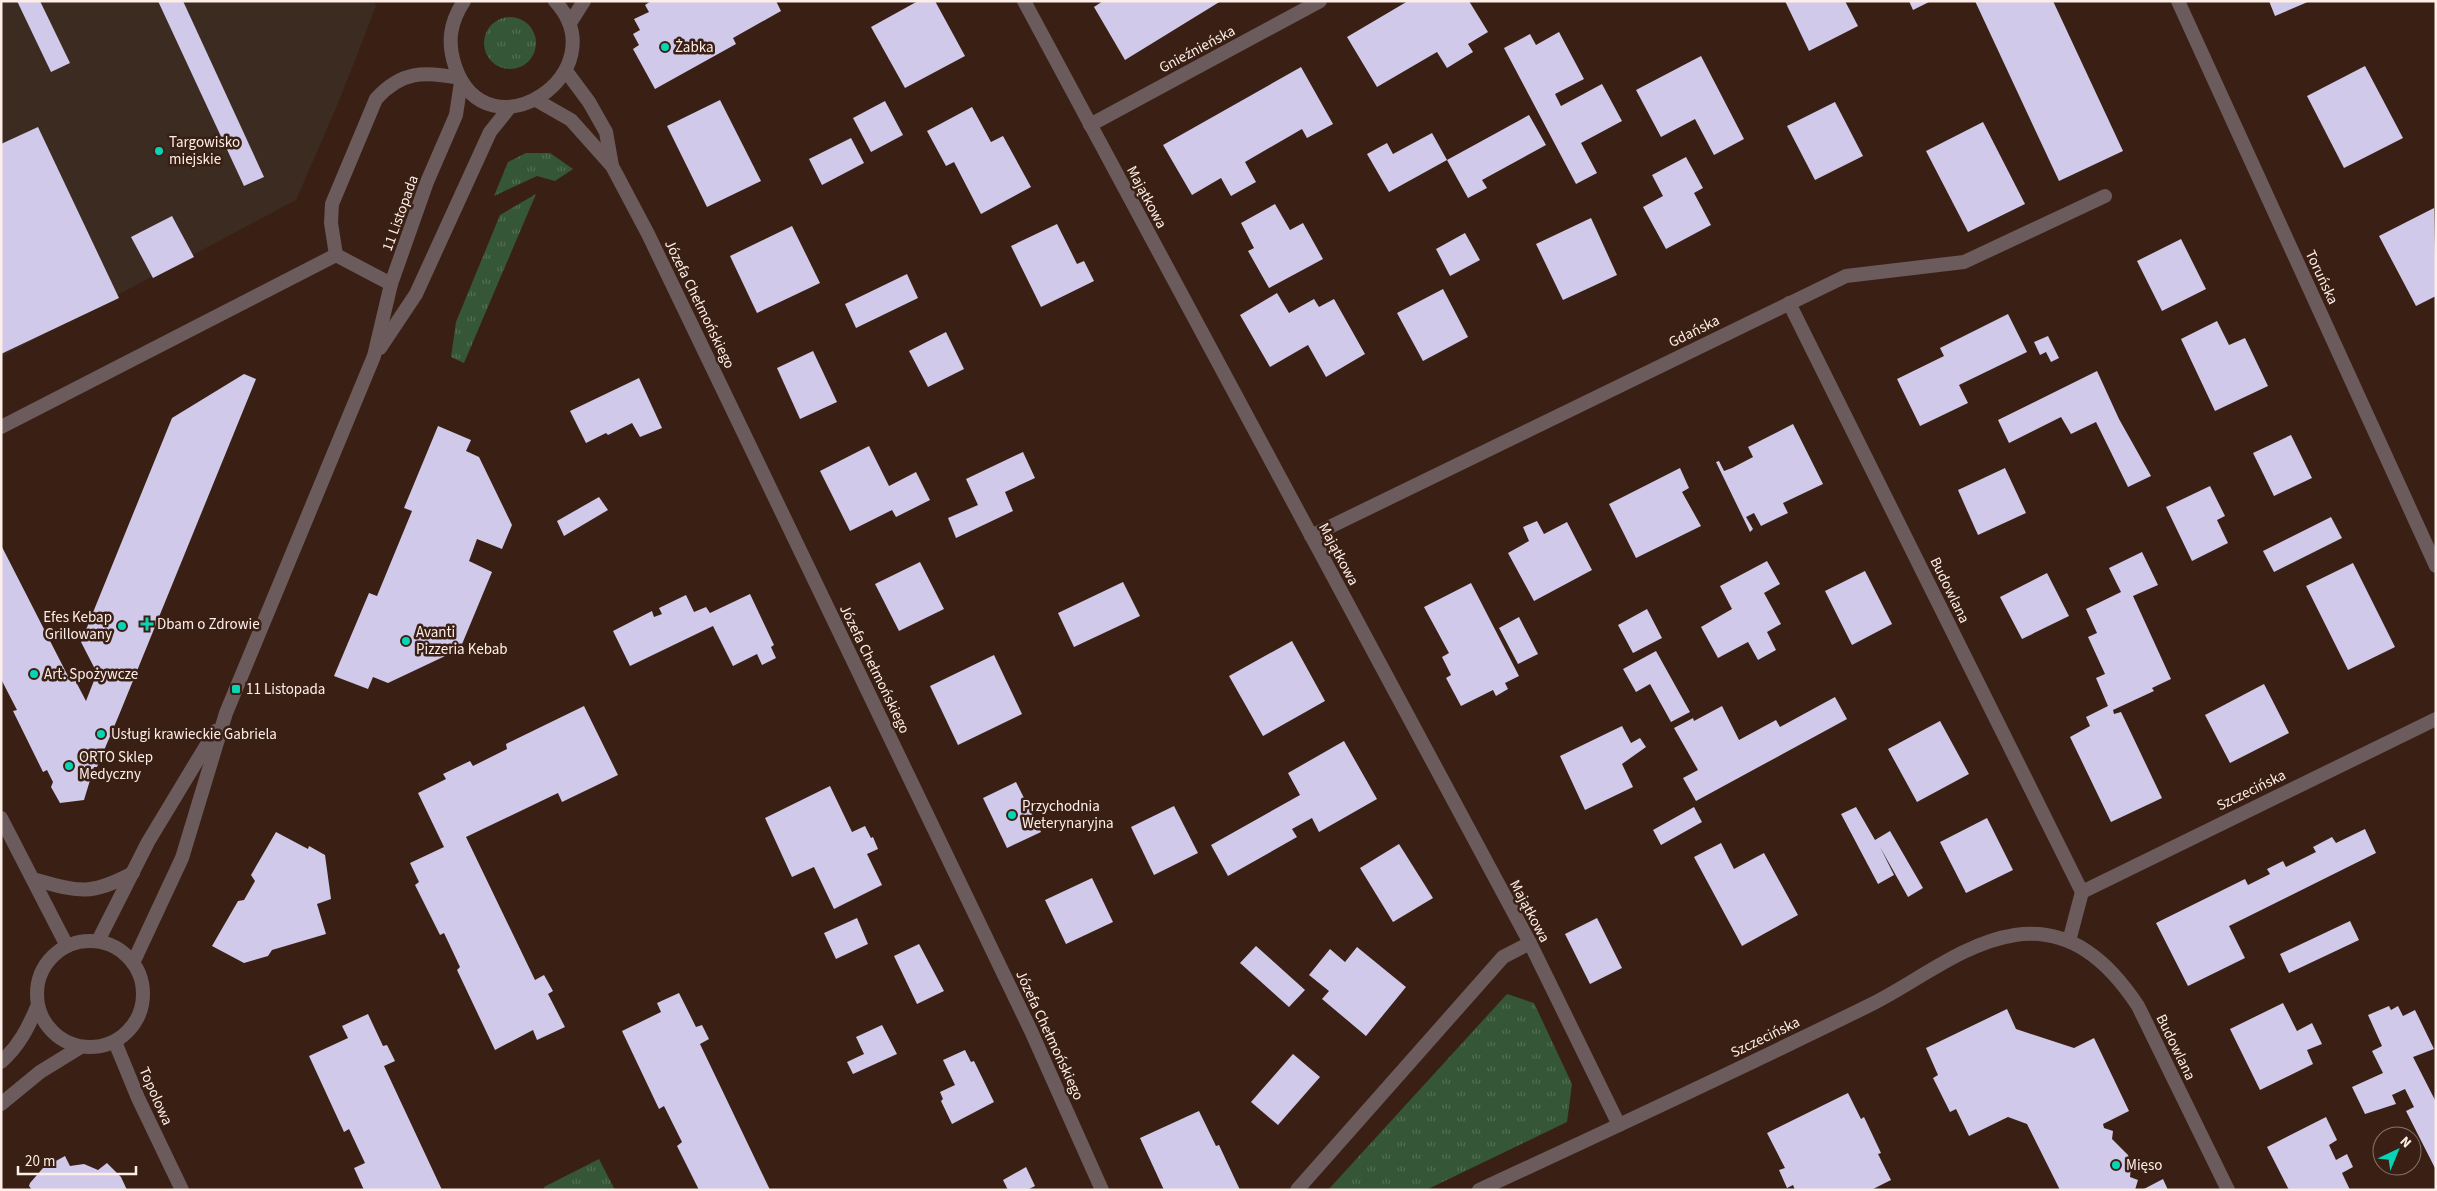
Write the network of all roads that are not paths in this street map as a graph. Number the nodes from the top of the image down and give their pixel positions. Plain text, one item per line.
1 (449, 1) edge
2 (464, 1) edge
3 (555, 1) edge
4 (584, 1) edge
5 (1024, 1) edge
6 (1320, 1) edge
7 (2178, 1) edge
8 (454, 16) junction
9 (570, 23) junction
10 (566, 71) junction
11 (460, 80) junction
12 (536, 100) junction
13 (510, 107) junction
14 (1090, 125) junction
15 (612, 166) junction
16 (2105, 196) dead end
17 (336, 255) junction
18 (391, 284) junction
19 (1790, 302) junction
20 (374, 356) junction
21 (1, 427) edge
22 (1311, 536) junction
23 (2436, 566) edge
24 (226, 713) junction
25 (2436, 719) edge
26 (1, 818) edge
27 (133, 874) junction
28 (33, 879) junction
29 (2082, 892) junction
30 (98, 941) junction
31 (2069, 941) junction
32 (1530, 943) junction
33 (67, 946) junction
34 (133, 963) junction
35 (37, 1007) junction
36 (115, 1042) junction
37 (79, 1048) junction
38 (1, 1062) edge
39 (1, 1104) edge
40 (1619, 1125) junction
41 (182, 1190) edge
42 (1102, 1190) edge
43 (1297, 1190) edge
44 (1479, 1190) edge
45 (2228, 1190) edge

1 - 8 street
2 - 8 street
3 - 9 street
4 - 9 street
5 - 14 street, Majątkowa
6 - 14 street, Gnieźnieńska
7 - 23 street, Toruńska
8 - 11 street
9 - 10 street
10 - 12 street
10 - 15 street, Józefa Chełmońskiego
11 - 13 street
11 - 17 street
11 - 18 street, 11 Listopada
12 - 13 street
12 - 15 street, Józefa Chełmońskiego
13 - 20 street, 11 Listopada
14 - 22 street, Majątkowa
15 - 42 street, Józefa Chełmońskiego
16 - 19 street, Gdańska
17 - 18 street
17 - 21 street
18 - 20 street, 11 Listopada
19 - 22 street, Gdańska
19 - 29 street, Budowlana
20 - 24 street, 11 Listopada
22 - 32 street, Majątkowa
24 - 27 street, 11 Listopada
24 - 34 street, 11 Listopada
25 - 29 street, Szczecińska
26 - 28 street
27 - 28 street
27 - 30 street, 11 Listopada
28 - 33 street
29 - 31 street
30 - 33 street
30 - 34 street
31 - 40 street, Szczecińska
31 - 45 street, Budowlana
32 - 40 street, Majątkowa
32 - 43 street
33 - 35 street
34 - 36 street
35 - 37 street
35 - 38 street
36 - 37 street
36 - 41 street, Topolowa
37 - 39 street
40 - 44 street, Szczecińska

